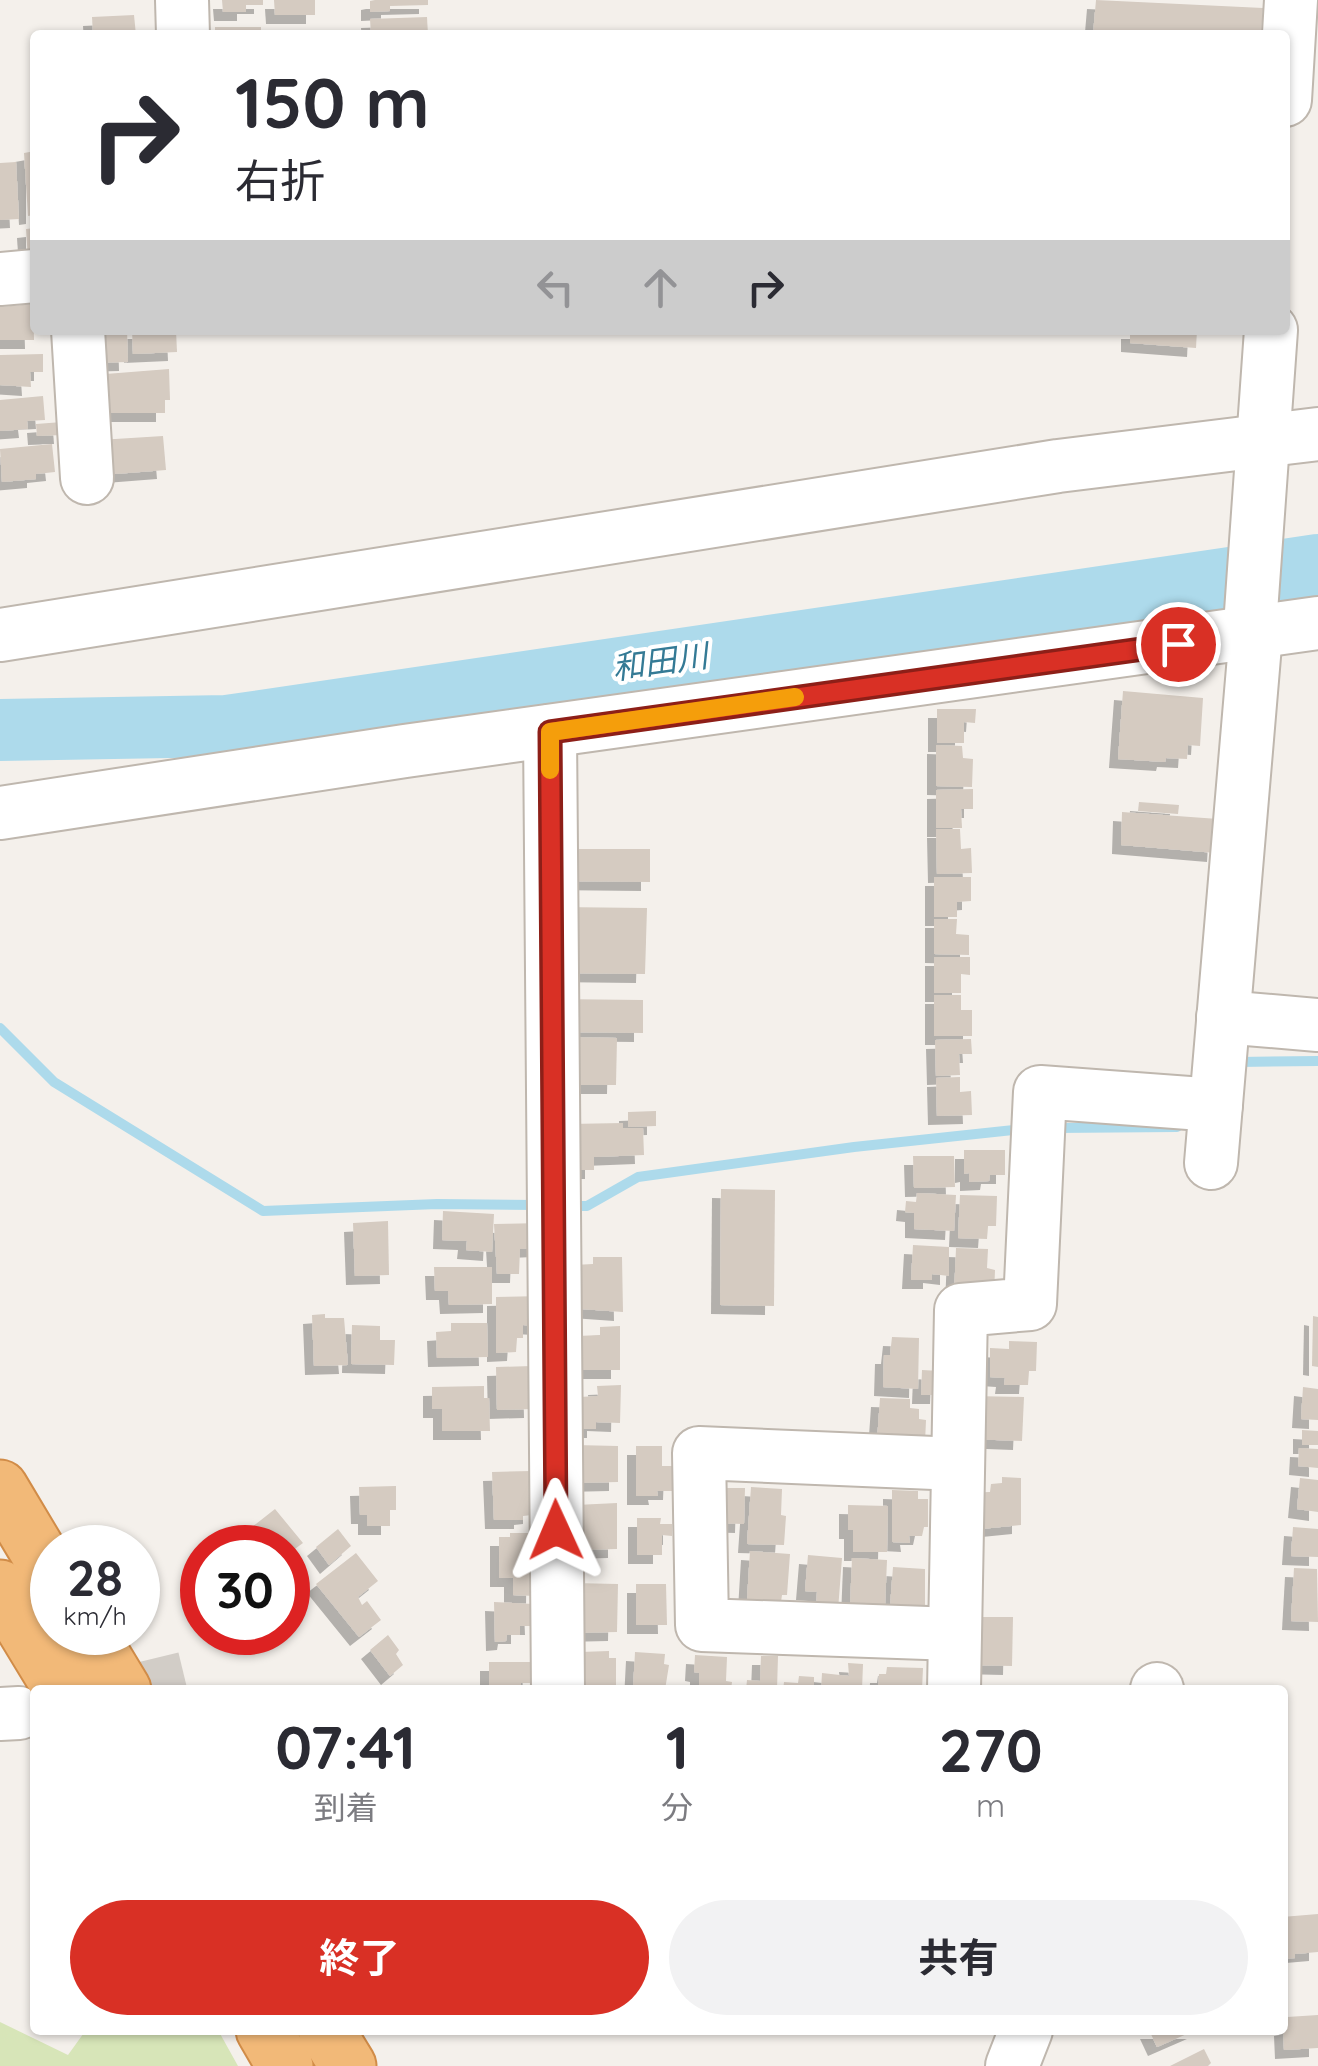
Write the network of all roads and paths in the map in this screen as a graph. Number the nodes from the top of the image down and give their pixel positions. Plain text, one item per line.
1 (182, 0) edge
2 (1291, 0) edge
3 (183, 30) edge
4 (1289, 30) edge
5 (30, 277) edge
6 (0, 280) edge
7 (78, 335) edge
8 (1271, 335) edge
9 (1318, 434) edge
10 (1264, 446) junction
11 (87, 478) dead end
12 (1254, 622) junction
13 (1318, 623) edge
14 (0, 635) edge
15 (550, 732) junction
16 (0, 812) edge
17 (1223, 1017) junction
18 (1318, 1026) edge
19 (1216, 1105) junction
20 (1211, 1163) dead end
21 (958, 1464) junction
22 (0, 1488) edge
23 (30, 1538) edge
24 (0, 1588) edge
25 (955, 1634) junction
26 (102, 1655) edge
27 (120, 1685) edge
28 (558, 1685) edge
29 (954, 1685) edge
30 (27, 1706) edge
31 (267, 2035) edge
32 (329, 2035) edge
33 (1024, 2035) edge
34 (285, 2066) edge
35 (348, 2066) edge
36 (1012, 2066) edge

1 - 3 street
2 - 4 street
5 - 6 street
7 - 11 street
8 - 10 street
9 - 10 street
10 - 12 street
10 - 14 street
12 - 13 street
12 - 15 street
12 - 17 street
15 - 16 street
15 - 28 street
17 - 18 street
17 - 19 street
19 - 20 street
19 - 21 street
21 - 25 street
21 - 25 street
22 - 23 highway
24 - 30 highway
25 - 29 street
26 - 27 highway
31 - 34 highway
32 - 35 highway
33 - 36 street

